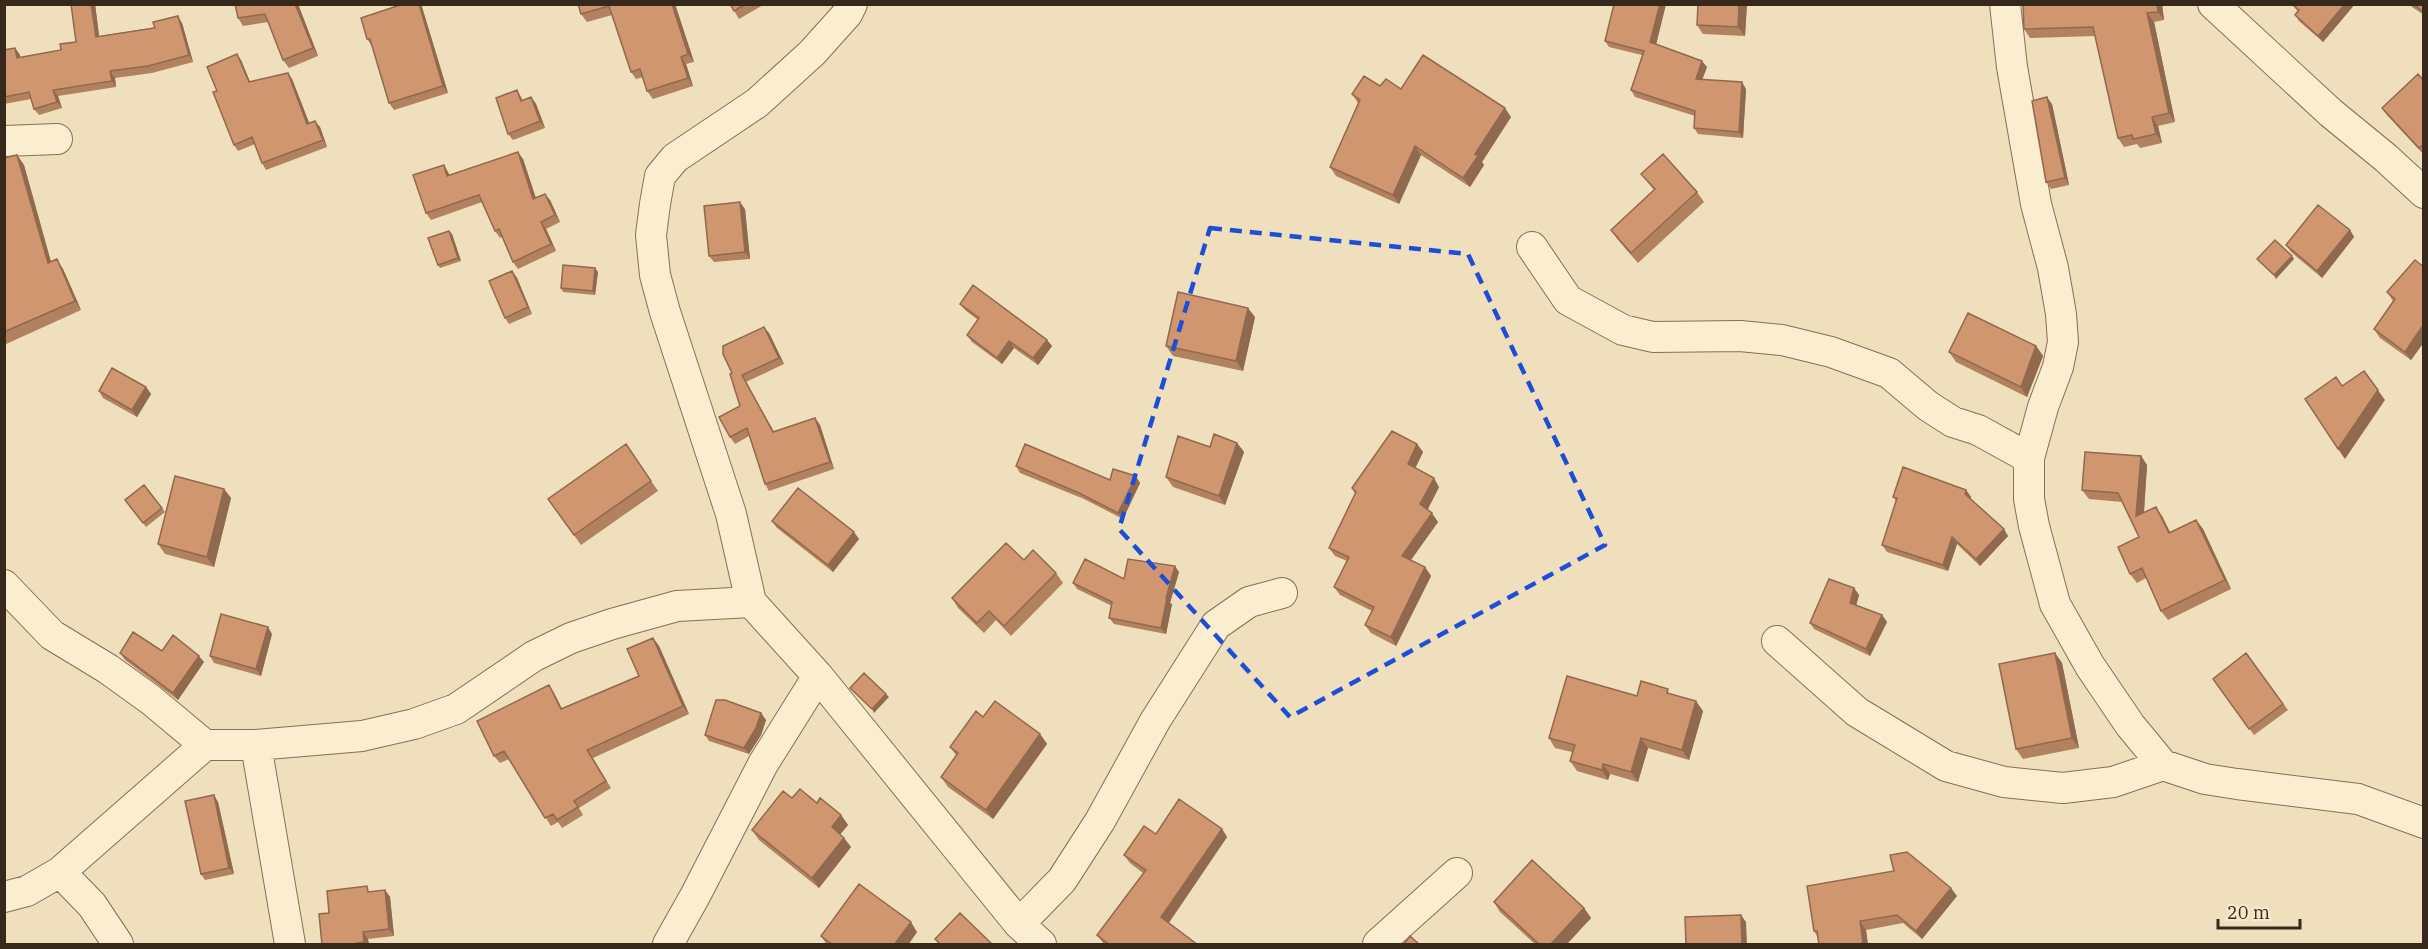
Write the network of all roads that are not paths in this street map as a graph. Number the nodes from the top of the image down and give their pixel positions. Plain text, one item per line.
1 (852, 4) edge
2 (2005, 4) edge
3 (2213, 4) edge
4 (57, 140) dead end
5 (4, 141) edge
6 (2424, 193) edge
7 (1532, 247) dead end
8 (2029, 458) junction
9 (4, 585) edge
10 (1282, 593) dead end
11 (751, 602) junction
12 (1777, 641) dead end
13 (818, 676) junction
14 (205, 745) junction
15 (256, 745) junction
16 (2163, 765) junction
17 (2424, 823) edge
18 (60, 872) junction
19 (1457, 873) dead end
20 (4, 897) edge
21 (1019, 924) junction
22 (118, 945) edge
23 (290, 945) edge
24 (668, 945) edge
25 (1041, 945) edge
26 (1378, 945) edge

1 - 11 street
2 - 8 street
3 - 6 street
4 - 5 street
7 - 8 street
8 - 16 street
9 - 14 street
10 - 21 street
11 - 13 street
11 - 15 street
12 - 16 street
13 - 21 street
13 - 24 street
14 - 15 street
14 - 18 street
15 - 23 street
16 - 17 street
18 - 20 street
18 - 22 street
19 - 26 street
21 - 25 street

